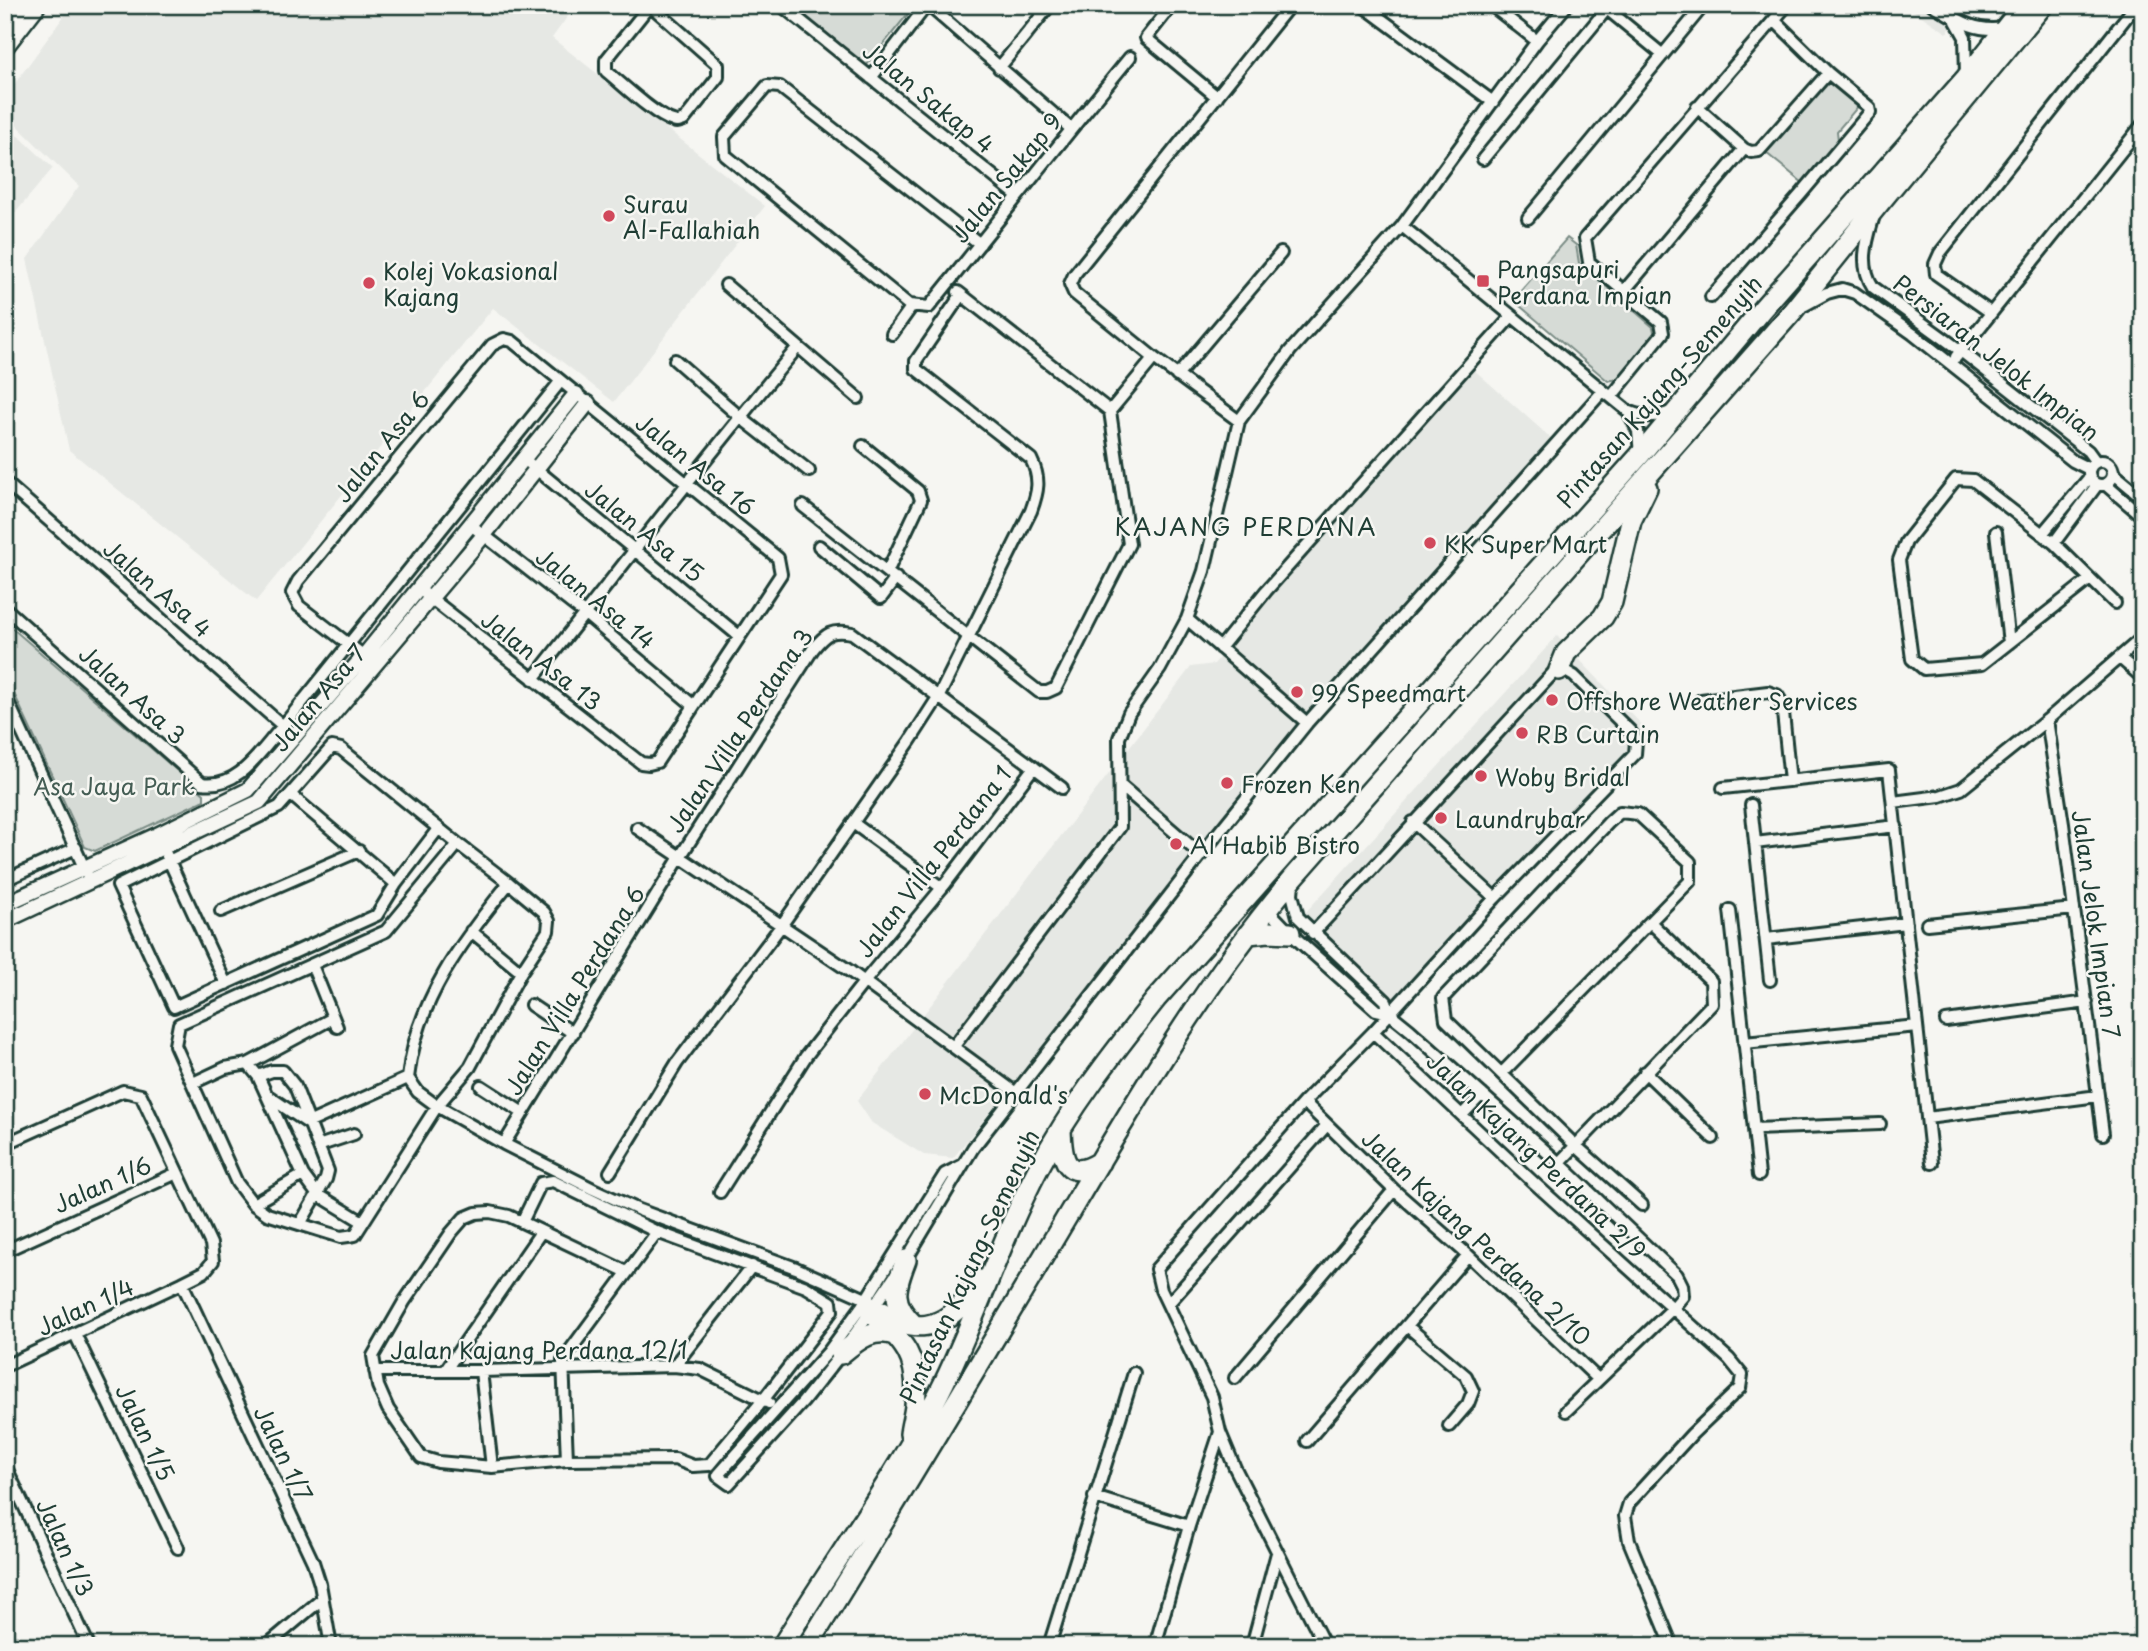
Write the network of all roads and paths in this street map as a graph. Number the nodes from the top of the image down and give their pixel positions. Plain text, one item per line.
1 (17, 5) edge
2 (36, 5) edge
3 (651, 5) edge
4 (781, 5) edge
5 (927, 5) edge
6 (1050, 5) edge
7 (1172, 5) edge
8 (1290, 5) edge
9 (1362, 5) edge
10 (1491, 5) edge
11 (1567, 5) edge
12 (1704, 5) edge
13 (1787, 5) edge
14 (1933, 5) edge
15 (2024, 5) edge
16 (2043, 5) edge
17 (2136, 5) edge
18 (1609, 7) edge
19 (1952, 13) edge
20 (5, 20) edge
21 (1774, 20) junction
22 (2008, 27) junction
23 (1537, 41) junction
24 (5, 45) edge
25 (1663, 55) junction
26 (1130, 57) dead end
27 (999, 68) junction
28 (1828, 73) junction
29 (871, 78) junction
30 (1966, 78) junction
31 (1217, 97) junction
32 (1493, 102) junction
33 (1697, 107) junction
34 (2143, 124) edge
35 (1071, 129) junction
36 (1744, 149) junction
37 (1483, 159) dead end
38 (1018, 196) junction
39 (1877, 206) junction
40 (1528, 218) dead end
41 (1402, 226) junction
42 (980, 244) junction
43 (1281, 253) dead end
44 (948, 284) junction
45 (726, 285) dead end
46 (1624, 291) junction
47 (961, 295) junction
48 (1711, 297) dead end
49 (911, 306) junction
50 (1792, 312) junction
51 (1990, 312) junction
52 (1511, 317) junction
53 (892, 334) dead end
54 (512, 341) joint
55 (797, 348) junction
56 (1961, 351) junction
57 (1154, 358) junction
58 (674, 360) dead end
59 (1951, 364) junction
60 (1177, 376) junction
61 (560, 382) junction
62 (576, 394) junction
63 (1607, 394) junction
64 (858, 398) dead end
65 (588, 403) junction
66 (1678, 409) junction
67 (1110, 411) junction
68 (1628, 411) junction
69 (740, 417) junction
70 (1238, 421) junction
71 (863, 446) dead end
72 (1640, 455) junction
73 (524, 459) junction
74 (537, 469) junction
75 (1654, 470) junction
76 (808, 471) dead end
77 (2113, 473) junction
78 (2095, 476) junction
79 (5, 482) edge
80 (687, 483) junction
81 (2143, 498) edge
82 (803, 506) dead end
83 (2143, 517) edge
84 (471, 525) junction
85 (1996, 532) dead end
86 (2042, 534) junction
87 (484, 535) junction
88 (2054, 543) junction
89 (819, 546) dead end
90 (636, 550) junction
91 (891, 575) junction
92 (2090, 579) junction
93 (419, 589) junction
94 (430, 599) junction
95 (2115, 603) dead end
96 (5, 608) edge
97 (585, 614) junction
98 (1187, 619) junction
99 (739, 636) junction
100 (969, 638) junction
101 (2143, 638) edge
102 (2009, 643) junction
103 (348, 645) junction
104 (1220, 648) junction
105 (364, 656) junction
106 (2120, 658) junction
107 (1559, 670) junction
108 (2143, 678) edge
109 (533, 680) junction
110 (5, 695) edge
111 (939, 696) junction
112 (1701, 699) dead end
113 (694, 706) junction
114 (2047, 720) junction
115 (1307, 723) junction
116 (283, 726) junction
117 (313, 728) junction
118 (1034, 767) junction
119 (1790, 781) junction
120 (214, 785) junction
121 (1120, 785) junction
122 (1062, 788) dead end
123 (1723, 788) dead end
124 (291, 795) junction
125 (1893, 802) junction
126 (1751, 805) dead end
127 (222, 811) junction
128 (1413, 822) junction
129 (853, 823) junction
130 (1896, 826) junction
131 (637, 828) dead end
132 (438, 829) junction
133 (160, 841) junction
134 (1755, 843) junction
135 (458, 844) junction
136 (76, 848) junction
137 (359, 851) junction
138 (1201, 855) junction
139 (680, 856) junction
140 (171, 861) junction
141 (87, 875) junction
142 (1294, 877) junction
143 (5, 880) edge
144 (509, 883) junction
145 (396, 884) junction
146 (942, 888) junction
147 (1495, 898) junction
148 (5, 904) edge
149 (1267, 909) junction
150 (2074, 909) junction
151 (1730, 910) dead end
152 (221, 911) dead end
153 (5, 920) edge
154 (1651, 923) junction
155 (1906, 923) junction
156 (1927, 924) dead end
157 (781, 926) junction
158 (471, 931) junction
159 (1290, 933) junction
160 (1313, 933) junction
161 (1248, 934) junction
162 (1766, 939) junction
163 (287, 956) junction
164 (312, 965) junction
165 (521, 972) junction
166 (295, 973) junction
167 (1770, 980) dead end
168 (864, 982) junction
169 (226, 984) junction
170 (2087, 1002) junction
171 (531, 1005) dead end
172 (1389, 1013) junction
173 (1946, 1021) dead end
174 (1917, 1026) junction
175 (1373, 1032) junction
176 (573, 1033) junction
177 (1744, 1043) junction
178 (954, 1046) junction
179 (248, 1064) junction
180 (1645, 1072) junction
181 (1502, 1073) junction
182 (258, 1076) junction
183 (408, 1078) junction
184 (193, 1083) junction
185 (481, 1086) dead end
186 (1016, 1093) junction
187 (1482, 1094) junction
188 (268, 1096) junction
189 (2098, 1096) junction
190 (1304, 1102) junction
191 (437, 1106) junction
192 (523, 1113) junction
193 (1462, 1115) junction
194 (1927, 1118) junction
195 (308, 1124) junction
196 (1880, 1124) dead end
197 (1327, 1125) junction
198 (1754, 1129) junction
199 (1061, 1130) junction
200 (354, 1134) dead end
201 (2103, 1134) dead end
202 (1713, 1138) dead end
203 (5, 1144) edge
204 (504, 1144) junction
205 (1575, 1145) junction
206 (318, 1146) junction
207 (1100, 1162) junction
208 (1559, 1163) junction
209 (1932, 1163) dead end
210 (961, 1166) junction
211 (610, 1172) dead end
212 (177, 1173) junction
213 (303, 1175) junction
214 (1759, 1175) dead end
215 (1394, 1190) junction
216 (719, 1192) dead end
217 (317, 1194) junction
218 (253, 1203) junction
219 (1642, 1205) dead end
220 (363, 1222) junction
221 (522, 1222) junction
222 (300, 1224) junction
223 (541, 1231) junction
224 (657, 1232) junction
225 (5, 1251) edge
226 (1468, 1255) junction
227 (906, 1260) junction
228 (752, 1266) junction
229 (627, 1272) junction
230 (989, 1277) junction
231 (182, 1283) junction
232 (1168, 1304) junction
233 (868, 1306) junction
234 (1672, 1308) junction
235 (1407, 1326) junction
236 (906, 1331) junction
237 (75, 1334) junction
238 (841, 1354) junction
239 (5, 1366) edge
240 (674, 1366) junction
241 (563, 1370) junction
242 (375, 1371) junction
243 (445, 1371) junction
244 (481, 1371) junction
245 (1134, 1373) dead end
246 (1235, 1378) dead end
247 (1598, 1379) junction
248 (764, 1399) junction
249 (803, 1402) junction
250 (778, 1409) junction
251 (1566, 1411) dead end
252 (1449, 1426) dead end
253 (1220, 1432) junction
254 (774, 1434) junction
255 (912, 1441) junction
256 (1307, 1441) dead end
257 (567, 1460) junction
258 (5, 1465) edge
259 (492, 1467) junction
260 (1094, 1497) junction
261 (1189, 1526) junction
262 (178, 1548) dead end
263 (1277, 1553) junction
264 (322, 1599) junction
265 (1669, 1638) dead end
266 (1324, 1644) dead end
267 (89, 1646) edge
268 (266, 1646) edge
269 (331, 1646) edge
270 (782, 1646) edge
271 (808, 1646) edge
272 (1049, 1646) edge
273 (1155, 1646) edge
274 (1252, 1646) edge

1 - 20 main road
2 - 24 main road
3 - 3 street
4 - 29 street, Jalan Sakap 4
5 - 27 street
5 - 29 street
6 - 27 street
7 - 31 street
8 - 31 street
9 - 32 street
10 - 23 street
11 - 23 street
12 - 25 street
13 - 21 street
14 - 19 street
15 - 22 highway, Pintasan Kajang-Semenyih
16 - 39 highway, Pintasan Kajang-Semenyih
17 - 51 street
18 - 25 street
18 - 37 street
19 - 22 street
19 - 30 street
21 - 28 street
21 - 33 street
22 - 30 highway, Pintasan Kajang-Semenyih
23 - 32 street
25 - 40 street
26 - 35 street, Jalan Sakap 9
27 - 35 street
28 - 36 street
28 - 48 street
29 - 38 street, Jalan Sakap 4
30 - 66 highway, Pintasan Kajang-Semenyih
31 - 57 street
32 - 41 street
33 - 36 street
33 - 46 street
34 - 51 street
35 - 38 street, Jalan Sakap 9
36 - 46 street
38 - 42 street, Jalan Sakap 9
39 - 50 highway, Pintasan Kajang-Semenyih
39 - 56 street, Persiaran Jelok Impian
41 - 52 street
41 - 70 street
42 - 44 street, Jalan Sakap 9
42 - 49 street
43 - 60 street
44 - 47 street
44 - 49 street, Jalan Sakap 9
45 - 55 street
46 - 63 street
47 - 67 street
47 - 100 street
49 - 53 street
50 - 59 street, Persiaran Jelok Impian
50 - 75 highway, Pintasan Kajang-Semenyih
51 - 56 street
52 - 63 street
52 - 104 street
54 - 61 street, Jalan Asa 16
54 - 103 street, Jalan Asa 6
55 - 64 street
55 - 69 street
56 - 59 street
56 - 78 street, Persiaran Jelok Impian
57 - 60 street
57 - 67 street
58 - 69 street
59 - 78 street, Persiaran Jelok Impian
60 - 70 street
61 - 62 street, Jalan Asa 16
61 - 103 street, Jalan Asa 7
62 - 65 street, Jalan Asa 16
62 - 73 street, Jalan Asa 7
63 - 68 street
63 - 115 street
65 - 74 street, Jalan Asa 7
65 - 80 street, Jalan Asa 16
66 - 68 street
66 - 72 highway, Pintasan Kajang-Semenyih
67 - 100 street
68 - 72 street
69 - 76 street
69 - 80 street
70 - 98 street
71 - 91 street
72 - 199 highway, Pintasan Kajang-Semenyih
73 - 74 street, Jalan Asa 15
73 - 84 street, Jalan Asa 7
74 - 87 street, Jalan Asa 7
74 - 90 street, Jalan Asa 15
75 - 107 highway
75 - 142 highway, Pintasan Kajang-Semenyih
77 - 78 street
77 - 78 street
77 - 81 street
78 - 83 street, Persiaran Jelok Impian
78 - 86 street
78 - 88 street
79 - 116 street, Jalan Asa 4
80 - 90 street
80 - 99 street, Jalan Asa 16
82 - 91 street
84 - 87 street, Jalan Asa 14
84 - 93 street, Jalan Asa 7
85 - 102 street
86 - 88 street
86 - 102 street
87 - 94 street, Jalan Asa 7
87 - 97 street, Jalan Asa 14
88 - 92 street
89 - 91 street
90 - 97 street
90 - 99 street, Jalan Asa 15
91 - 100 street
92 - 95 street
92 - 102 street
93 - 94 street, Jalan Asa 13
93 - 105 street, Jalan Asa 7
94 - 109 street, Jalan Asa 13
94 - 117 street, Jalan Asa 7
96 - 120 street, Jalan Asa 3
97 - 109 street
97 - 113 street, Jalan Asa 14
98 - 104 street
98 - 121 street
99 - 113 street
100 - 111 street
101 - 106 street
103 - 105 street
103 - 116 street, Jalan Asa 7
104 - 115 street
105 - 117 street, Jalan Asa 7
106 - 108 street
106 - 114 street
107 - 128 street
107 - 147 street
109 - 113 street, Jalan Asa 13
110 - 136 street
111 - 118 street
111 - 129 street
111 - 139 street, Jalan Villa Perdana 3
112 - 119 street
114 - 125 street
114 - 150 street, Jalan Jelok Impian 7
115 - 138 street
116 - 120 street, Jalan Asa 7
117 - 127 street, Jalan Asa 7
118 - 122 street
118 - 146 street, Jalan Villa Perdana 1
119 - 123 street
119 - 125 street
120 - 127 street
121 - 138 street
121 - 178 street
124 - 132 street
124 - 137 street
124 - 140 street
125 - 130 street
126 - 134 street
127 - 133 street, Jalan Asa 7
128 - 147 street
128 - 160 street
129 - 146 street
129 - 157 street
130 - 134 street
130 - 155 street
131 - 139 street
132 - 135 street
132 - 145 street
133 - 140 street
133 - 141 street, Jalan Asa 7
134 - 162 street
135 - 144 street
135 - 164 street
136 - 141 street
136 - 143 street
137 - 145 street
137 - 152 street
138 - 186 street
139 - 157 street
139 - 176 street, Jalan Villa Perdana 6
140 - 169 street
140 - 169 street
141 - 148 street, Jalan Asa 7
141 - 153 street, Jalan Asa 7
142 - 149 highway, Pintasan Kajang-Semenyih
142 - 160 street
144 - 158 street
144 - 165 street
145 - 163 street
146 - 168 street, Jalan Villa Perdana 1
147 - 172 street
149 - 159 street
149 - 161 highway, Pintasan Kajang-Semenyih
150 - 156 street
150 - 170 street, Jalan Jelok Impian 7
151 - 177 street
154 - 180 street
154 - 181 street
154 - 181 street
155 - 162 street
155 - 174 street
157 - 168 street
157 - 211 street
158 - 165 street
158 - 183 street
159 - 161 highway
159 - 172 street
160 - 172 street
161 - 207 highway, Pintasan Kajang-Semenyih
162 - 167 street
163 - 166 street
163 - 169 street
164 - 166 street
164 - 179 street
165 - 191 street
166 - 184 street
168 - 178 street
168 - 216 street, Jalan Villa Perdana 1
170 - 173 street
170 - 189 street, Jalan Jelok Impian 7
171 - 176 street
172 - 175 street
172 - 187 street
174 - 177 street
174 - 194 street
175 - 190 street
175 - 193 street, Jalan Kajang Perdana 2/9
176 - 192 street, Jalan Villa Perdana 6
177 - 198 street
178 - 186 street
179 - 182 street
179 - 184 street
180 - 202 street
180 - 205 street
181 - 205 street
182 - 188 street
182 - 195 street
183 - 191 street
183 - 195 street
184 - 218 street
185 - 192 street
186 - 210 street
187 - 193 street
187 - 208 street
188 - 195 street
188 - 213 street
189 - 194 street
189 - 201 street, Jalan Jelok Impian 7
190 - 197 street, Jalan Kajang Perdana 2/10
190 - 232 street
191 - 204 street
191 - 220 street
192 - 204 street, Jalan Villa Perdana 6
193 - 234 street, Jalan Kajang Perdana 2/9
194 - 209 street
195 - 206 street
196 - 198 street
197 - 215 street, Jalan Kajang Perdana 2/10
197 - 232 street
198 - 214 street
199 - 207 highway
199 - 230 highway, Pintasan Kajang-Semenyih
200 - 206 street
203 - 212 street
204 - 233 street
205 - 208 street
205 - 219 street
206 - 217 street
207 - 271 highway, Pintasan Kajang-Semenyih
208 - 234 street
210 - 227 street
210 - 233 street
212 - 225 street, Jalan 1/6
212 - 231 street, Jalan 1/4
213 - 217 street
213 - 218 street
215 - 226 street, Jalan Kajang Perdana 2/10
215 - 246 street
217 - 220 street
217 - 222 street
218 - 222 street
220 - 222 street
221 - 223 street
221 - 224 street
221 - 242 street
223 - 229 street
223 - 243 street
224 - 228 street
224 - 229 street
226 - 235 street
226 - 247 street, Jalan Kajang Perdana 2/10
227 - 233 street
227 - 236 highway
228 - 240 street
228 - 248 street
229 - 241 street
230 - 236 highway
230 - 255 highway, Pintasan Kajang-Semenyih
231 - 237 street, Jalan 1/4
231 - 264 street, Jalan 1/7
232 - 253 street
233 - 236 highway
233 - 238 street
233 - 250 street
234 - 247 street
234 - 265 street, Jalan Kajang Perdana 2/9
235 - 252 street
235 - 256 street
236 - 238 highway
236 - 255 highway
237 - 239 street, Jalan 1/4
237 - 262 street, Jalan 1/5
238 - 249 street
240 - 241 street, Jalan Kajang Perdana 12/1
240 - 248 street, Jalan Kajang Perdana 12/1
241 - 244 street, Jalan Kajang Perdana 12/1
241 - 257 street
242 - 243 street, Jalan Kajang Perdana 12/1
242 - 259 street
243 - 244 street, Jalan Kajang Perdana 12/1
244 - 259 street
245 - 260 street
247 - 251 street
248 - 250 street, Jalan Kajang Perdana 12/1
248 - 257 street
249 - 250 street
249 - 254 street
250 - 254 street
250 - 254 street
253 - 261 street
253 - 263 street
255 - 270 highway, Pintasan Kajang-Semenyih
257 - 259 street
258 - 267 street, Jalan 1/3
260 - 261 street
260 - 272 street
261 - 273 street
263 - 266 street
263 - 274 street
264 - 268 street
264 - 269 street, Jalan 1/7

